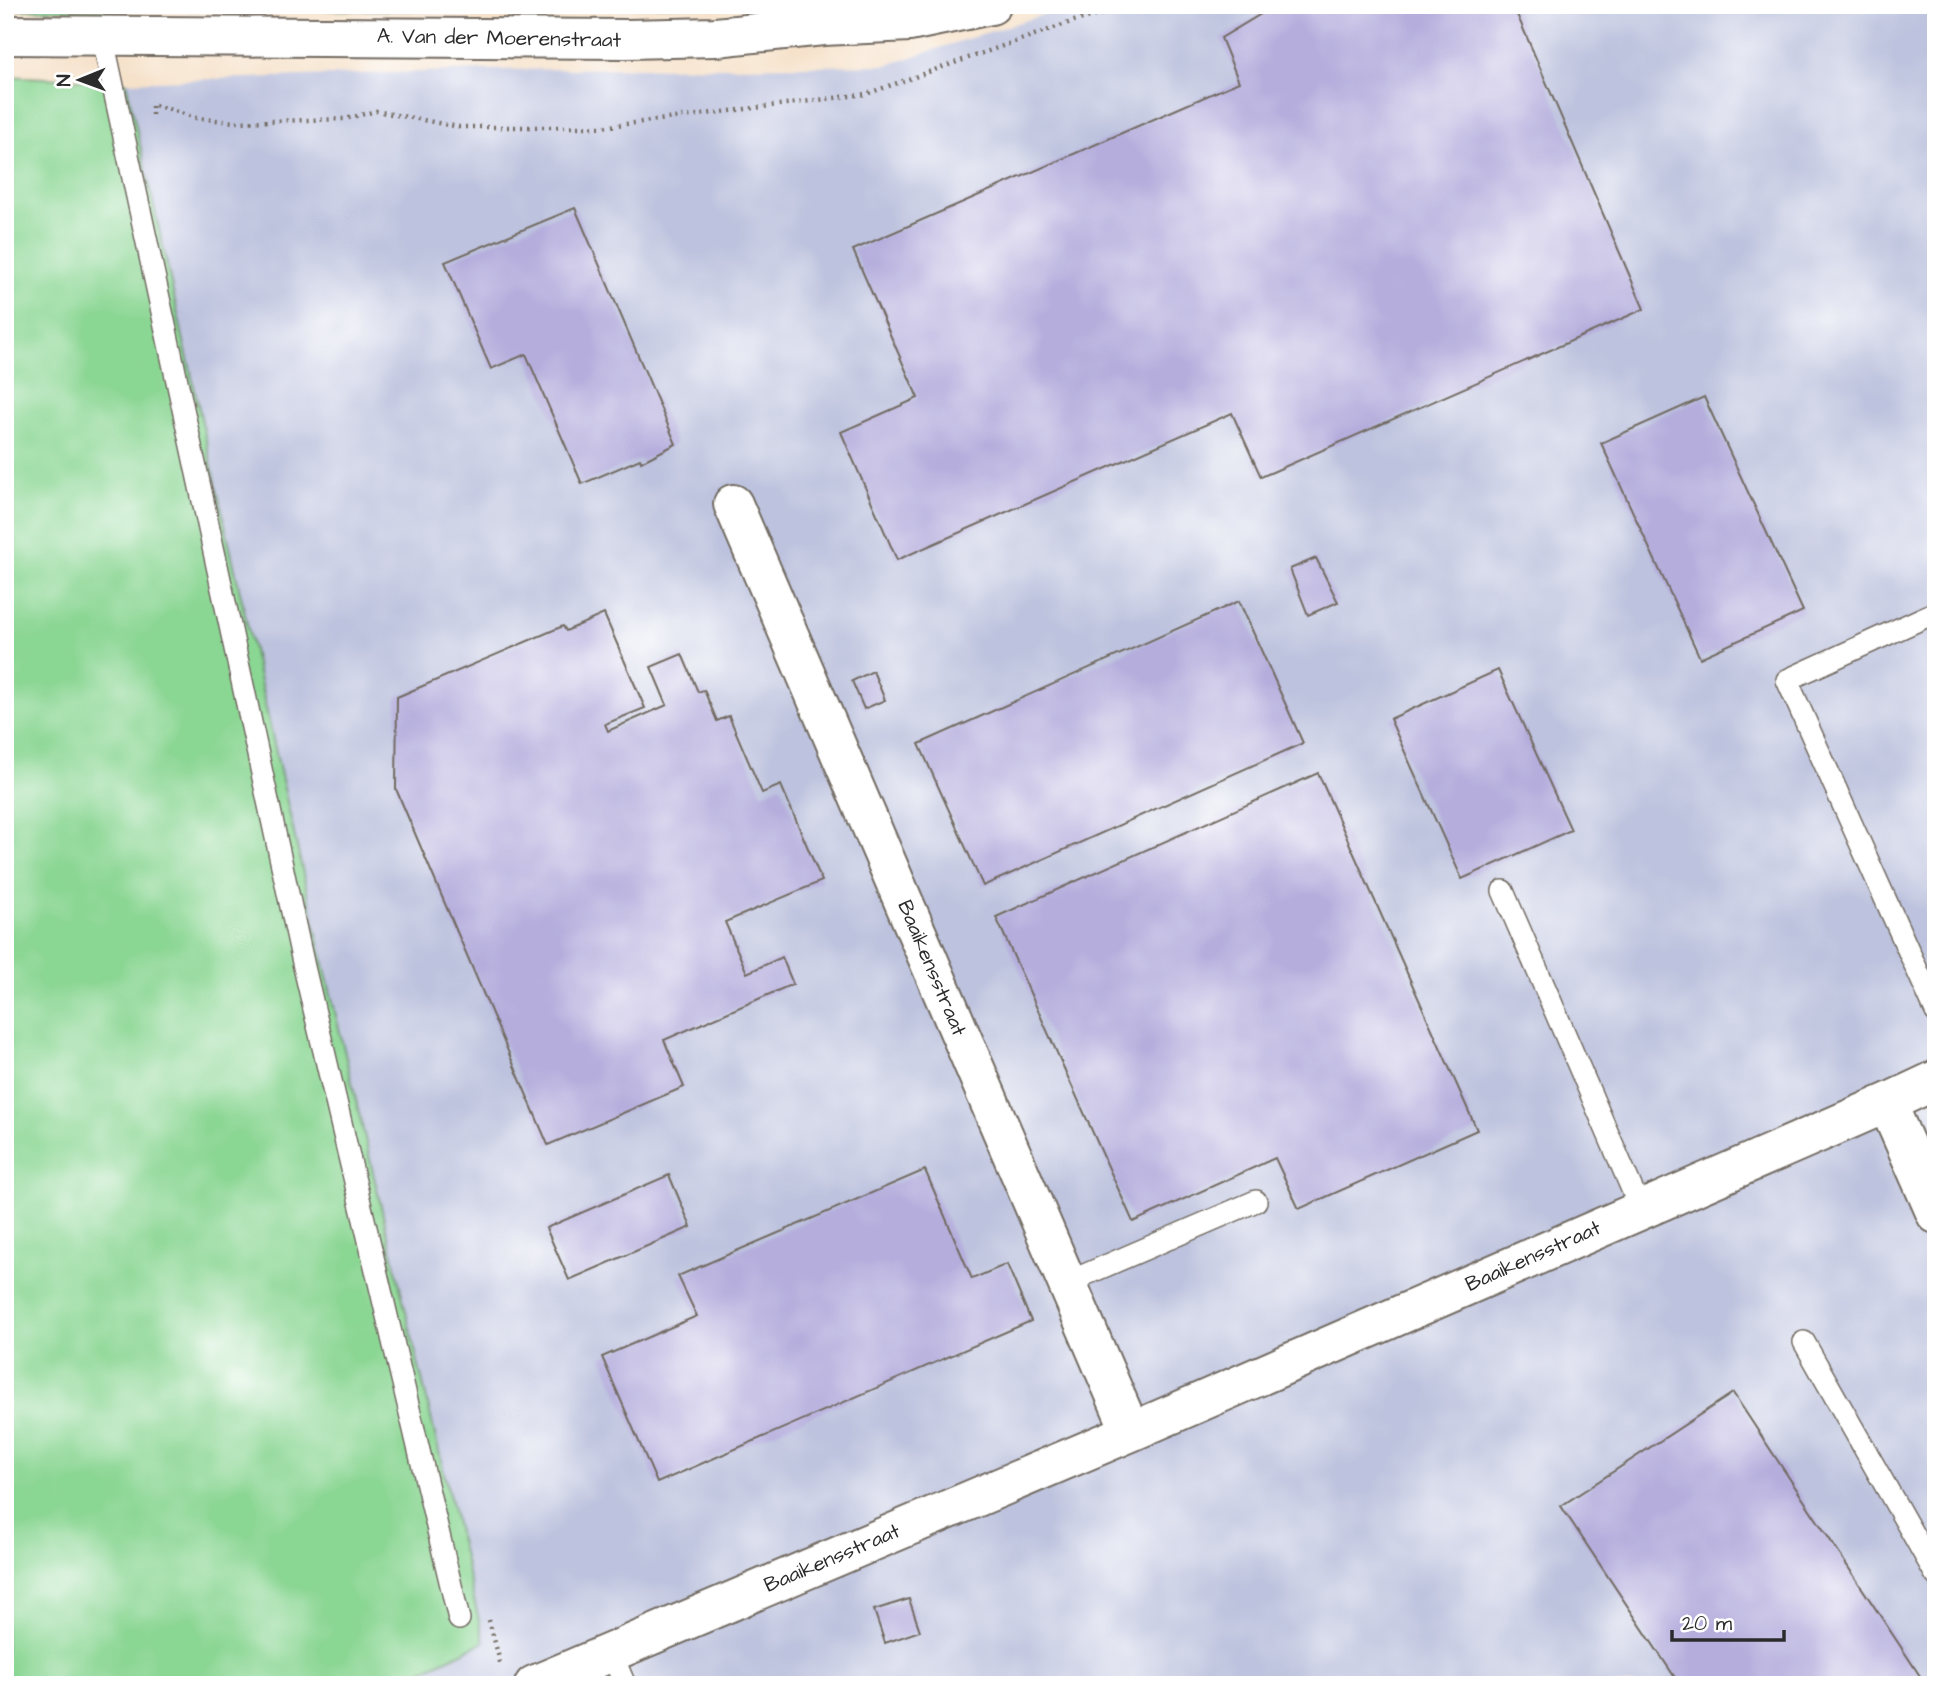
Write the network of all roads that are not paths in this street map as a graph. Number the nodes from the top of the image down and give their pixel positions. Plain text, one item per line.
1 (991, 5) edge
2 (5, 35) edge
3 (102, 35) junction
4 (733, 504) dead end
5 (1936, 612) edge
6 (1503, 891) dead end
7 (1936, 1012) edge
8 (1936, 1080) edge
9 (1887, 1103) junction
10 (1256, 1201) dead end
11 (1641, 1210) junction
12 (1936, 1214) edge
13 (1066, 1283) junction
14 (1804, 1342) dead end
15 (1131, 1432) junction
16 (1936, 1575) edge
17 (459, 1619) dead end
18 (618, 1668) edge
19 (534, 1685) edge

1 - 3 street, A. Van der Moerenstraat
2 - 3 street, A. Van der Moerenstraat
3 - 17 lane
4 - 13 street, Baaikensstraat
5 - 7 lane
6 - 11 lane
8 - 9 street, Baaikensstraat
9 - 11 street, Baaikensstraat
9 - 12 street
10 - 13 lane
11 - 15 street, Baaikensstraat
13 - 15 street, Baaikensstraat
14 - 16 lane
15 - 18 street, Baaikensstraat
18 - 19 street, Baaikensstraat

